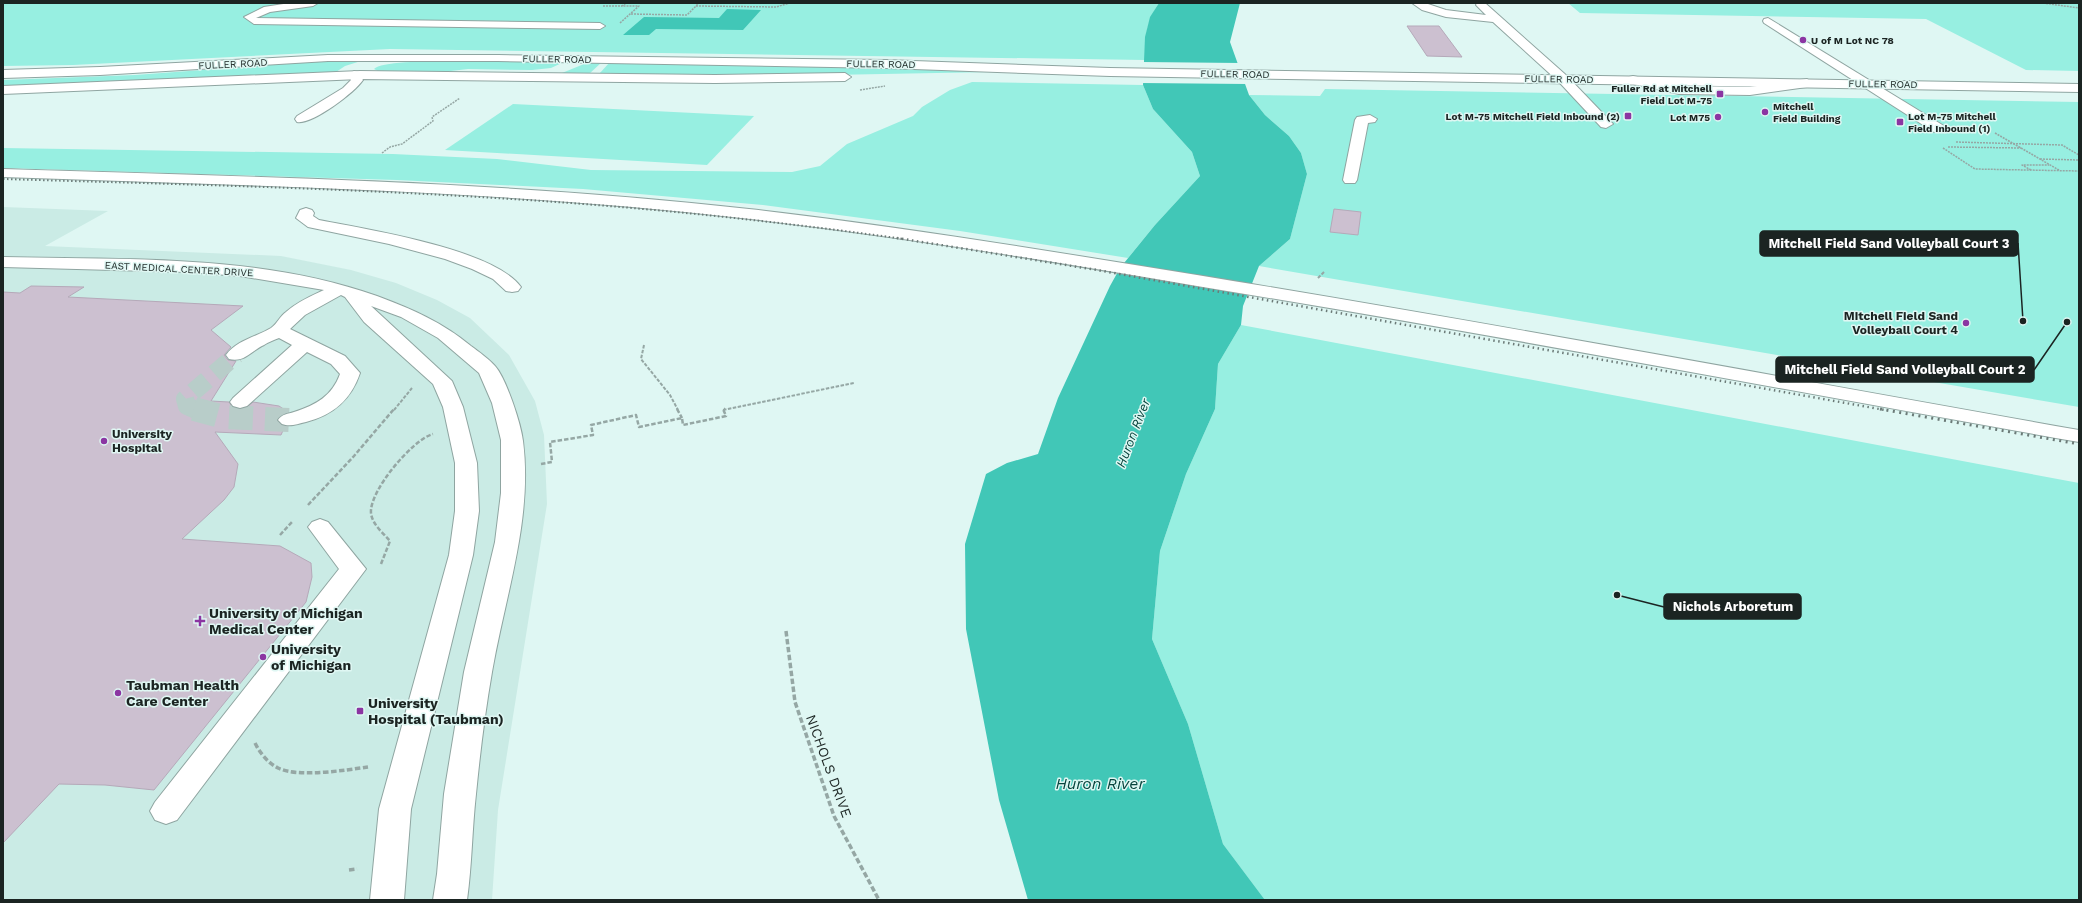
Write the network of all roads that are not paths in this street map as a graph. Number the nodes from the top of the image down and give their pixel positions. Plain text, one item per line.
1 (313, 3) edge
2 (1417, 3) edge
3 (1481, 5) dead end
4 (1498, 19) junction
5 (1768, 21) dead end
6 (600, 26) dead end
7 (400, 57) junction
8 (583, 59) junction
9 (1110, 72) junction
10 (3, 74) edge
11 (354, 75) junction
12 (531, 76) junction
13 (885, 76) dead end
14 (861, 77) dead end
15 (1563, 79) junction
16 (1868, 84) junction
17 (2079, 88) edge
18 (3, 90) edge
19 (302, 119) dead end
20 (1370, 119) dead end
21 (1606, 124) dead end
22 (1939, 129) dead end
23 (3, 174) edge
24 (1350, 180) dead end
25 (306, 213) dead end
26 (3, 262) edge
27 (512, 286) dead end
28 (346, 291) junction
29 (279, 331) junction
30 (304, 344) junction
31 (236, 355) tunnel mouth
32 (240, 402) dead end
33 (289, 420) tunnel mouth
34 (2079, 436) edge
35 (308, 517) road end
36 (166, 811) dead end
37 (387, 900) edge
38 (450, 900) edge

1 - 6 main road
2 - 4 main road
3 - 4 main road
4 - 15 main road
5 - 16 main road
7 - 8 main road, FULLER ROAD
7 - 10 main road, FULLER ROAD
7 - 11 main road
8 - 9 main road, FULLER ROAD
8 - 12 main road
9 - 13 main road, FULLER ROAD
9 - 15 main road, FULLER ROAD
11 - 12 main road, FULLER ROAD
11 - 18 main road, FULLER ROAD
11 - 19 main road
12 - 14 main road, FULLER ROAD
15 - 16 main road, FULLER ROAD
15 - 21 main road
16 - 17 main road, FULLER ROAD
16 - 22 main road
20 - 24 main road
23 - 34 main road
25 - 27 main road
26 - 28 main road, EAST MEDICAL CENTER DRIVE
28 - 29 main road
28 - 37 main road
28 - 38 main road, EAST MEDICAL CENTER DRIVE
29 - 30 main road
29 - 31 main road
30 - 32 main road
30 - 33 main road
35 - 36 main road

